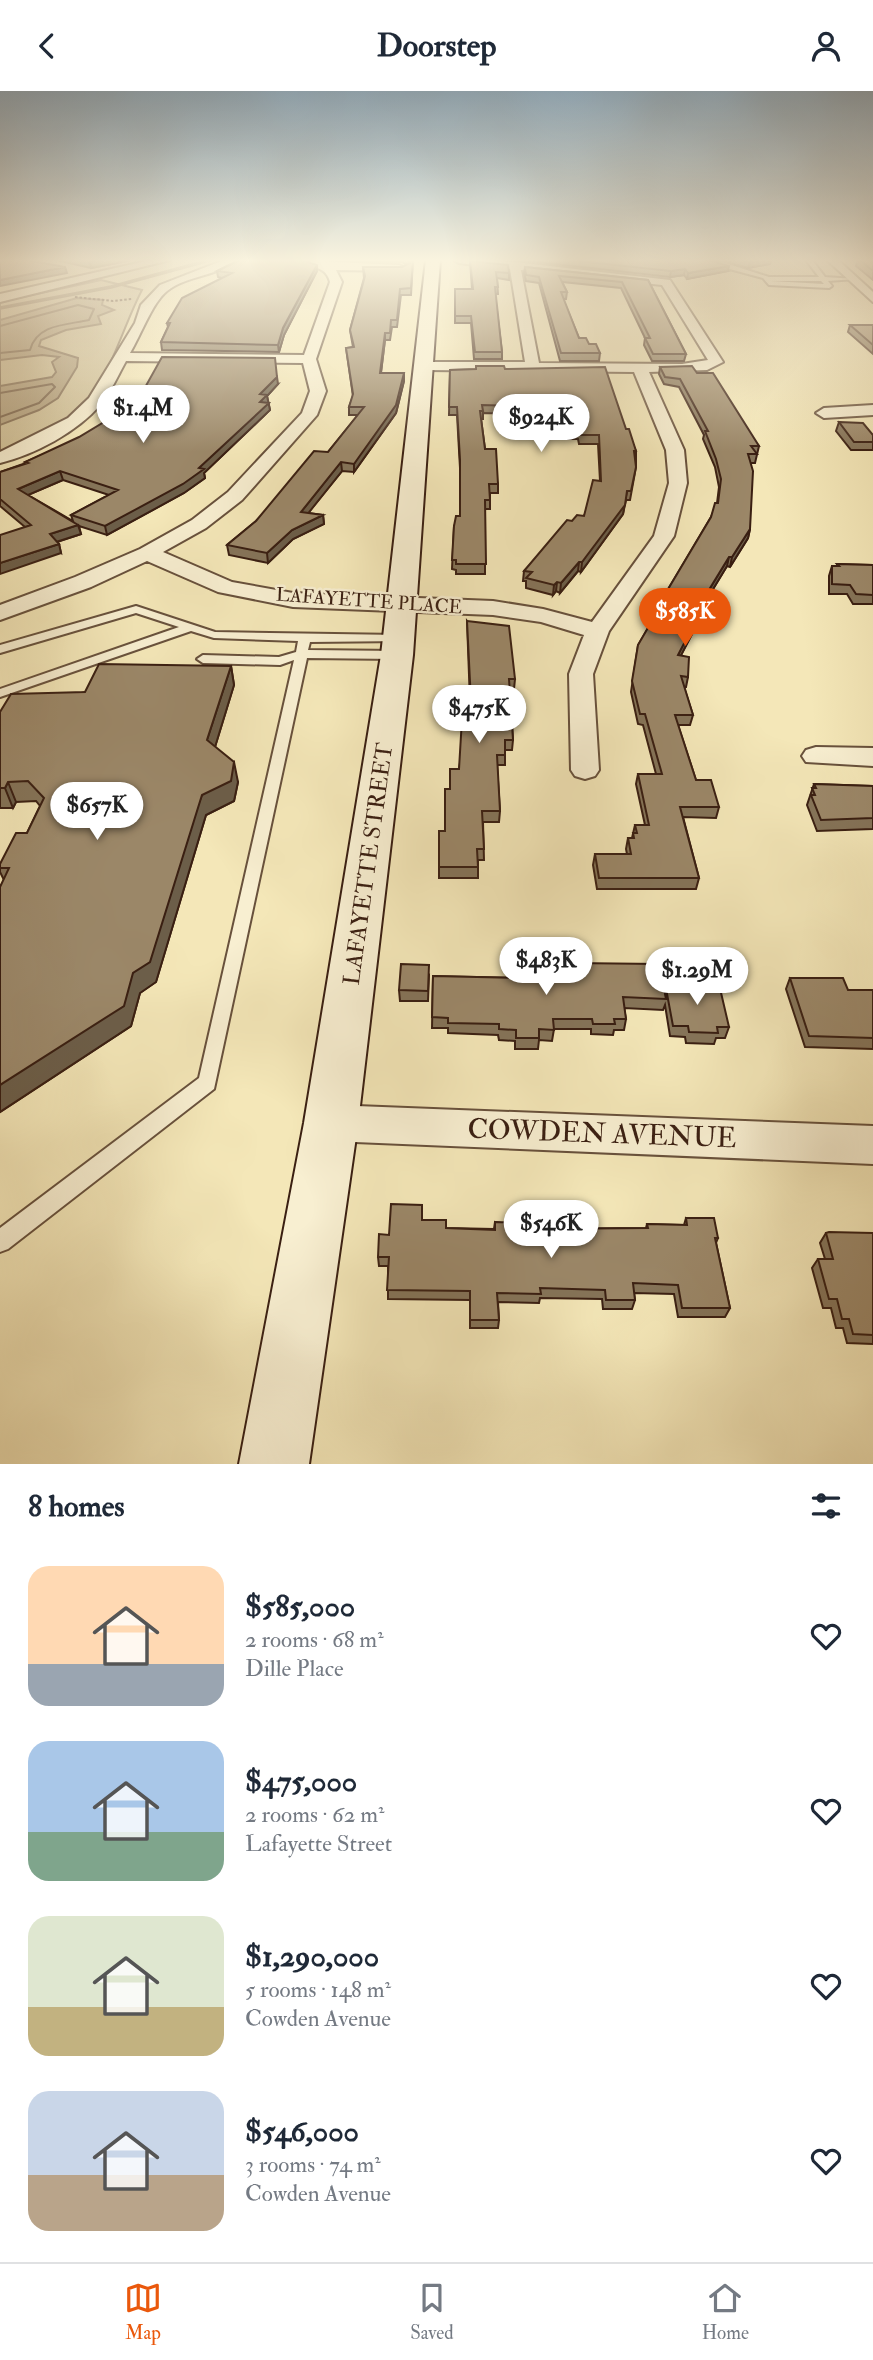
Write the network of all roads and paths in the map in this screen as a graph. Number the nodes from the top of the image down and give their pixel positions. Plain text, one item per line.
1 (138, 324) edge
2 (321, 324) edge
3 (422, 324) edge
4 (525, 324) edge
5 (693, 324) edge
6 (122, 357) junction
7 (309, 359) junction
8 (425, 366) junction
9 (533, 367) junction
10 (640, 368) junction
11 (873, 410) edge
12 (824, 413) dead end
13 (0, 458) edge
14 (147, 553) junction
15 (0, 613) edge
16 (191, 627) junction
17 (597, 631) junction
18 (400, 633) junction
19 (303, 646) junction
20 (0, 649) edge
21 (204, 659) dead end
22 (0, 693) edge
23 (816, 755) dead end
24 (873, 757) edge
25 (585, 770) dead end
26 (331, 1123) junction
27 (873, 1145) edge
28 (0, 1241) edge
29 (274, 1464) edge

1 - 6 street
2 - 7 street
3 - 8 street, LAFAYETTE STREET
4 - 9 street
5 - 10 street
6 - 7 street
6 - 13 street
7 - 14 street
8 - 9 street
8 - 18 street, LAFAYETTE STREET
9 - 10 street
10 - 17 street
11 - 12 street
14 - 15 street
14 - 18 street, LAFAYETTE PLACE
16 - 19 lane
16 - 20 lane
16 - 22 lane
17 - 18 street, LAFAYETTE PLACE
17 - 25 street
18 - 19 lane
18 - 26 street, LAFAYETTE STREET
19 - 21 lane
19 - 28 lane
23 - 24 street
26 - 27 street, COWDEN AVENUE
26 - 29 street, LAFAYETTE STREET

